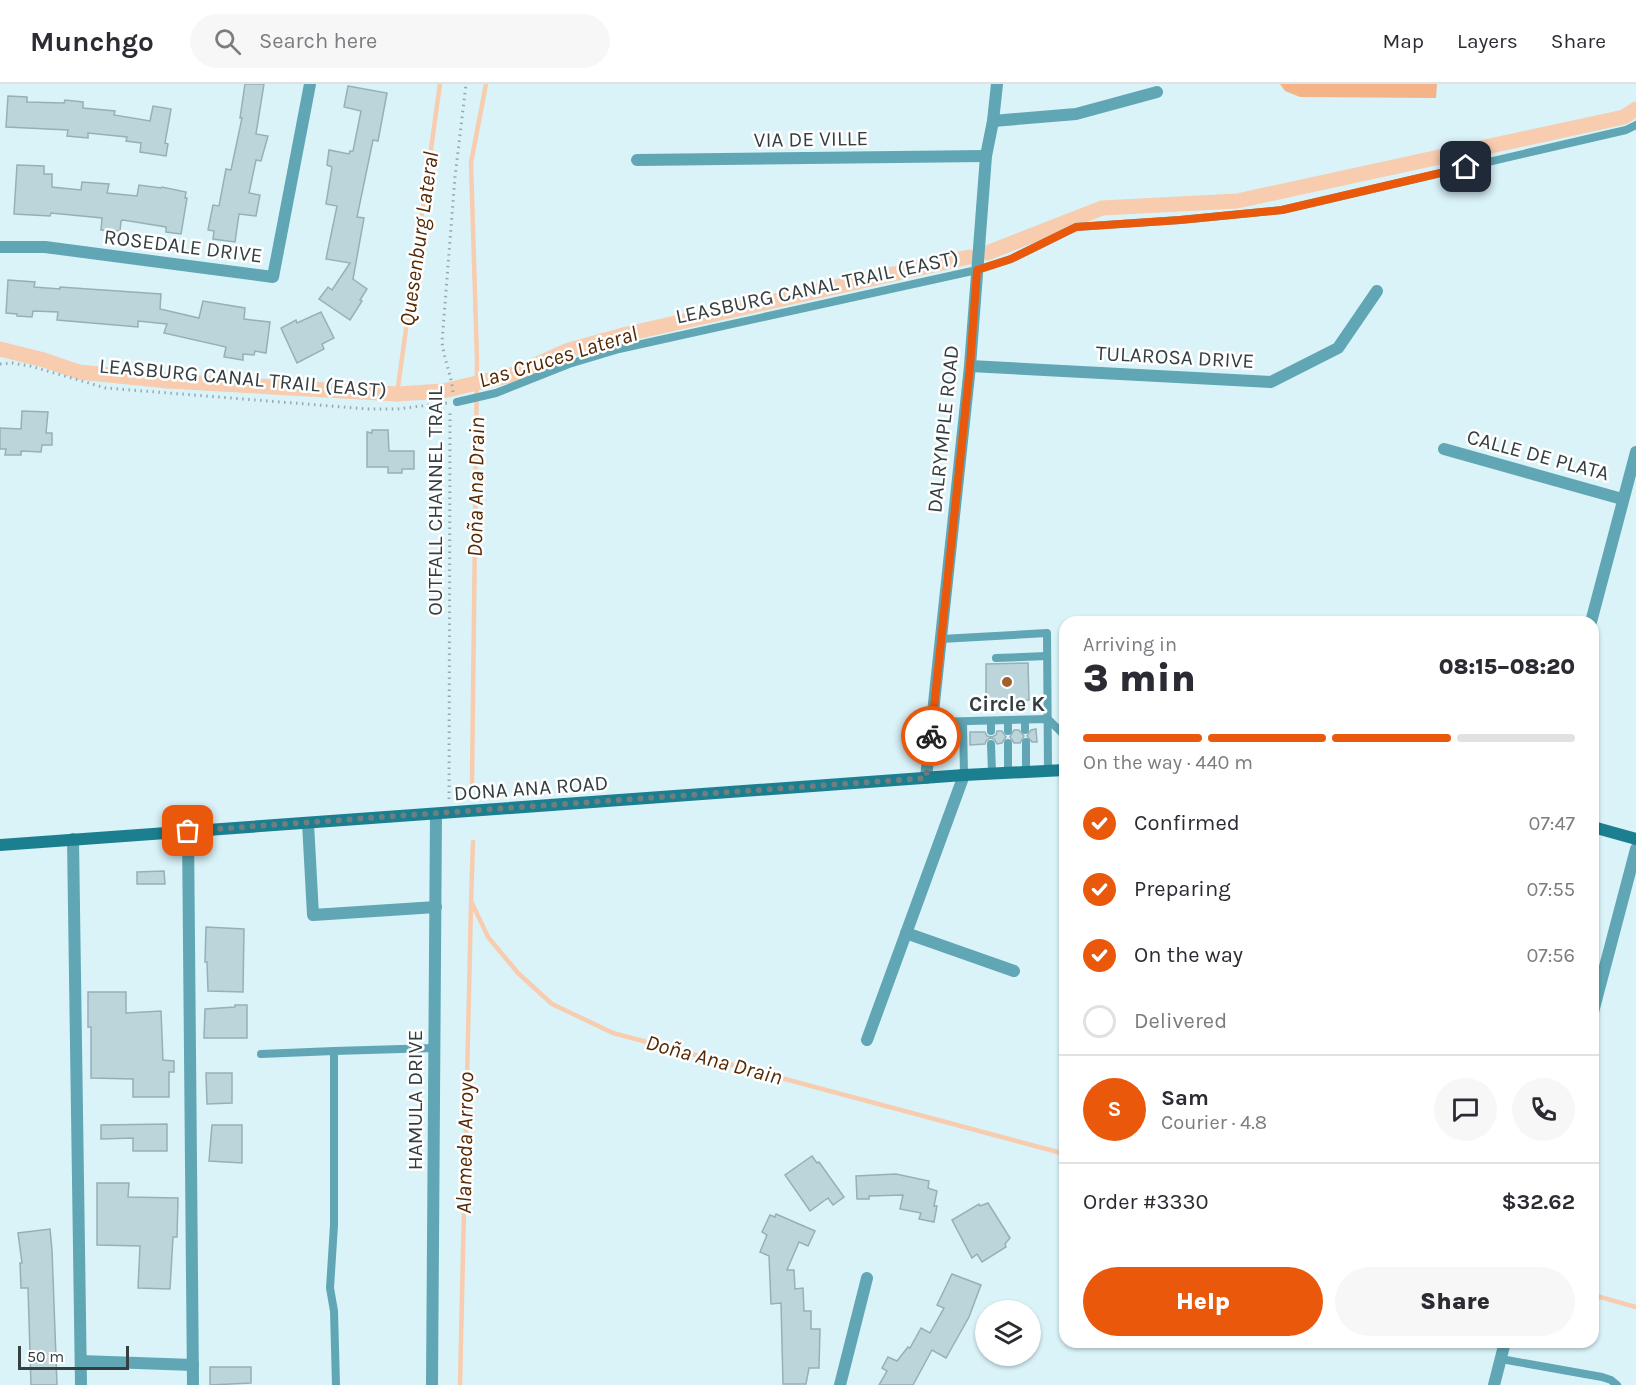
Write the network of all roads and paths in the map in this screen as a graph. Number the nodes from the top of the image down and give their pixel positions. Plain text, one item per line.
1 (310, 84) edge
2 (466, 84) edge
3 (997, 84) edge
4 (1157, 92) dead end
5 (993, 121) junction
6 (1636, 125) edge
7 (986, 156) junction
8 (637, 160) dead end
9 (0, 247) edge
10 (977, 270) junction
11 (1377, 291) dead end
12 (0, 364) edge
13 (970, 366) junction
14 (454, 403) junction
15 (1444, 449) dead end
16 (1636, 452) edge
17 (1622, 499) junction
18 (1593, 616) edge
19 (941, 639) junction
20 (1047, 656) junction
21 (996, 658) dead end
22 (1048, 718) junction
23 (1008, 720) junction
24 (1025, 720) junction
25 (991, 721) junction
26 (932, 722) junction
27 (963, 722) junction
28 (1025, 730) dead end
29 (1059, 730) edge
30 (991, 731) dead end
31 (1008, 731) dead end
32 (1026, 742) dead end
33 (1008, 743) dead end
34 (991, 744) dead end
35 (1059, 770) edge
36 (1048, 771) junction
37 (1008, 772) junction
38 (1026, 772) junction
39 (992, 773) junction
40 (964, 775) junction
41 (926, 778) junction
42 (450, 813) junction
43 (436, 814) junction
44 (308, 823) junction
45 (1599, 829) edge
46 (188, 831) junction
47 (73, 839) junction
48 (1636, 839) edge
49 (0, 845) edge
50 (1636, 849) edge
51 (436, 907) junction
52 (906, 933) junction
53 (1014, 970) dead end
54 (1599, 989) edge
55 (867, 1040) dead end
56 (435, 1048) junction
57 (334, 1051) junction
58 (261, 1054) dead end
59 (867, 1278) dead end
60 (1504, 1348) edge
61 (1501, 1359) junction
62 (81, 1361) junction
63 (193, 1365) junction
64 (81, 1385) edge
65 (193, 1385) edge
66 (336, 1385) edge
67 (432, 1385) edge
68 (840, 1385) edge
69 (1494, 1385) edge
70 (1617, 1385) edge

1 - 9 street, ROSEDALE DRIVE
2 - 14 path, OUTFALL CHANNEL TRAIL
3 - 5 street, DALRYMPLE ROAD
4 - 5 street
5 - 7 street, DALRYMPLE ROAD
6 - 10 lane, LEASBURG CANAL TRAIL (EAST)
7 - 8 street, VIA DE VILLE
7 - 10 street, DALRYMPLE ROAD
10 - 13 street, DALRYMPLE ROAD
10 - 14 lane, LEASBURG CANAL TRAIL (EAST)
11 - 13 street, TULAROSA DRIVE
12 - 14 path, LEASBURG CANAL TRAIL (EAST)
13 - 19 street, DALRYMPLE ROAD
14 - 42 path, OUTFALL CHANNEL TRAIL
15 - 17 street, CALLE DE PLATA
16 - 17 street
17 - 18 street
19 - 20 lane
19 - 26 street, DALRYMPLE ROAD
20 - 21 lane
20 - 22 lane
22 - 24 lane
22 - 29 lane
22 - 36 lane
23 - 24 lane
23 - 25 lane
23 - 31 lane
24 - 28 lane
25 - 27 lane
25 - 30 lane
26 - 27 lane
26 - 41 street, DALRYMPLE ROAD
27 - 40 lane
32 - 38 lane
33 - 37 lane
34 - 39 lane
35 - 36 street, DONA ANA ROAD
36 - 38 street, DONA ANA ROAD
37 - 38 street, DONA ANA ROAD
37 - 39 street, DONA ANA ROAD
39 - 40 street, DONA ANA ROAD
40 - 41 street, DONA ANA ROAD
40 - 52 street
41 - 42 street, DONA ANA ROAD
42 - 43 street, DONA ANA ROAD
43 - 44 street, DONA ANA ROAD
43 - 51 street, HAMULA DRIVE
44 - 46 street, DONA ANA ROAD
44 - 51 street
45 - 48 street
46 - 47 street, DONA ANA ROAD
46 - 63 street
47 - 49 street, DONA ANA ROAD
47 - 62 street
50 - 54 street
51 - 56 street, HAMULA DRIVE
52 - 53 street
52 - 55 street
56 - 57 lane
56 - 67 street, HAMULA DRIVE
57 - 58 lane
57 - 66 lane
59 - 68 street
60 - 61 street
61 - 69 street
61 - 70 lane
62 - 63 street
62 - 64 street
63 - 65 street

